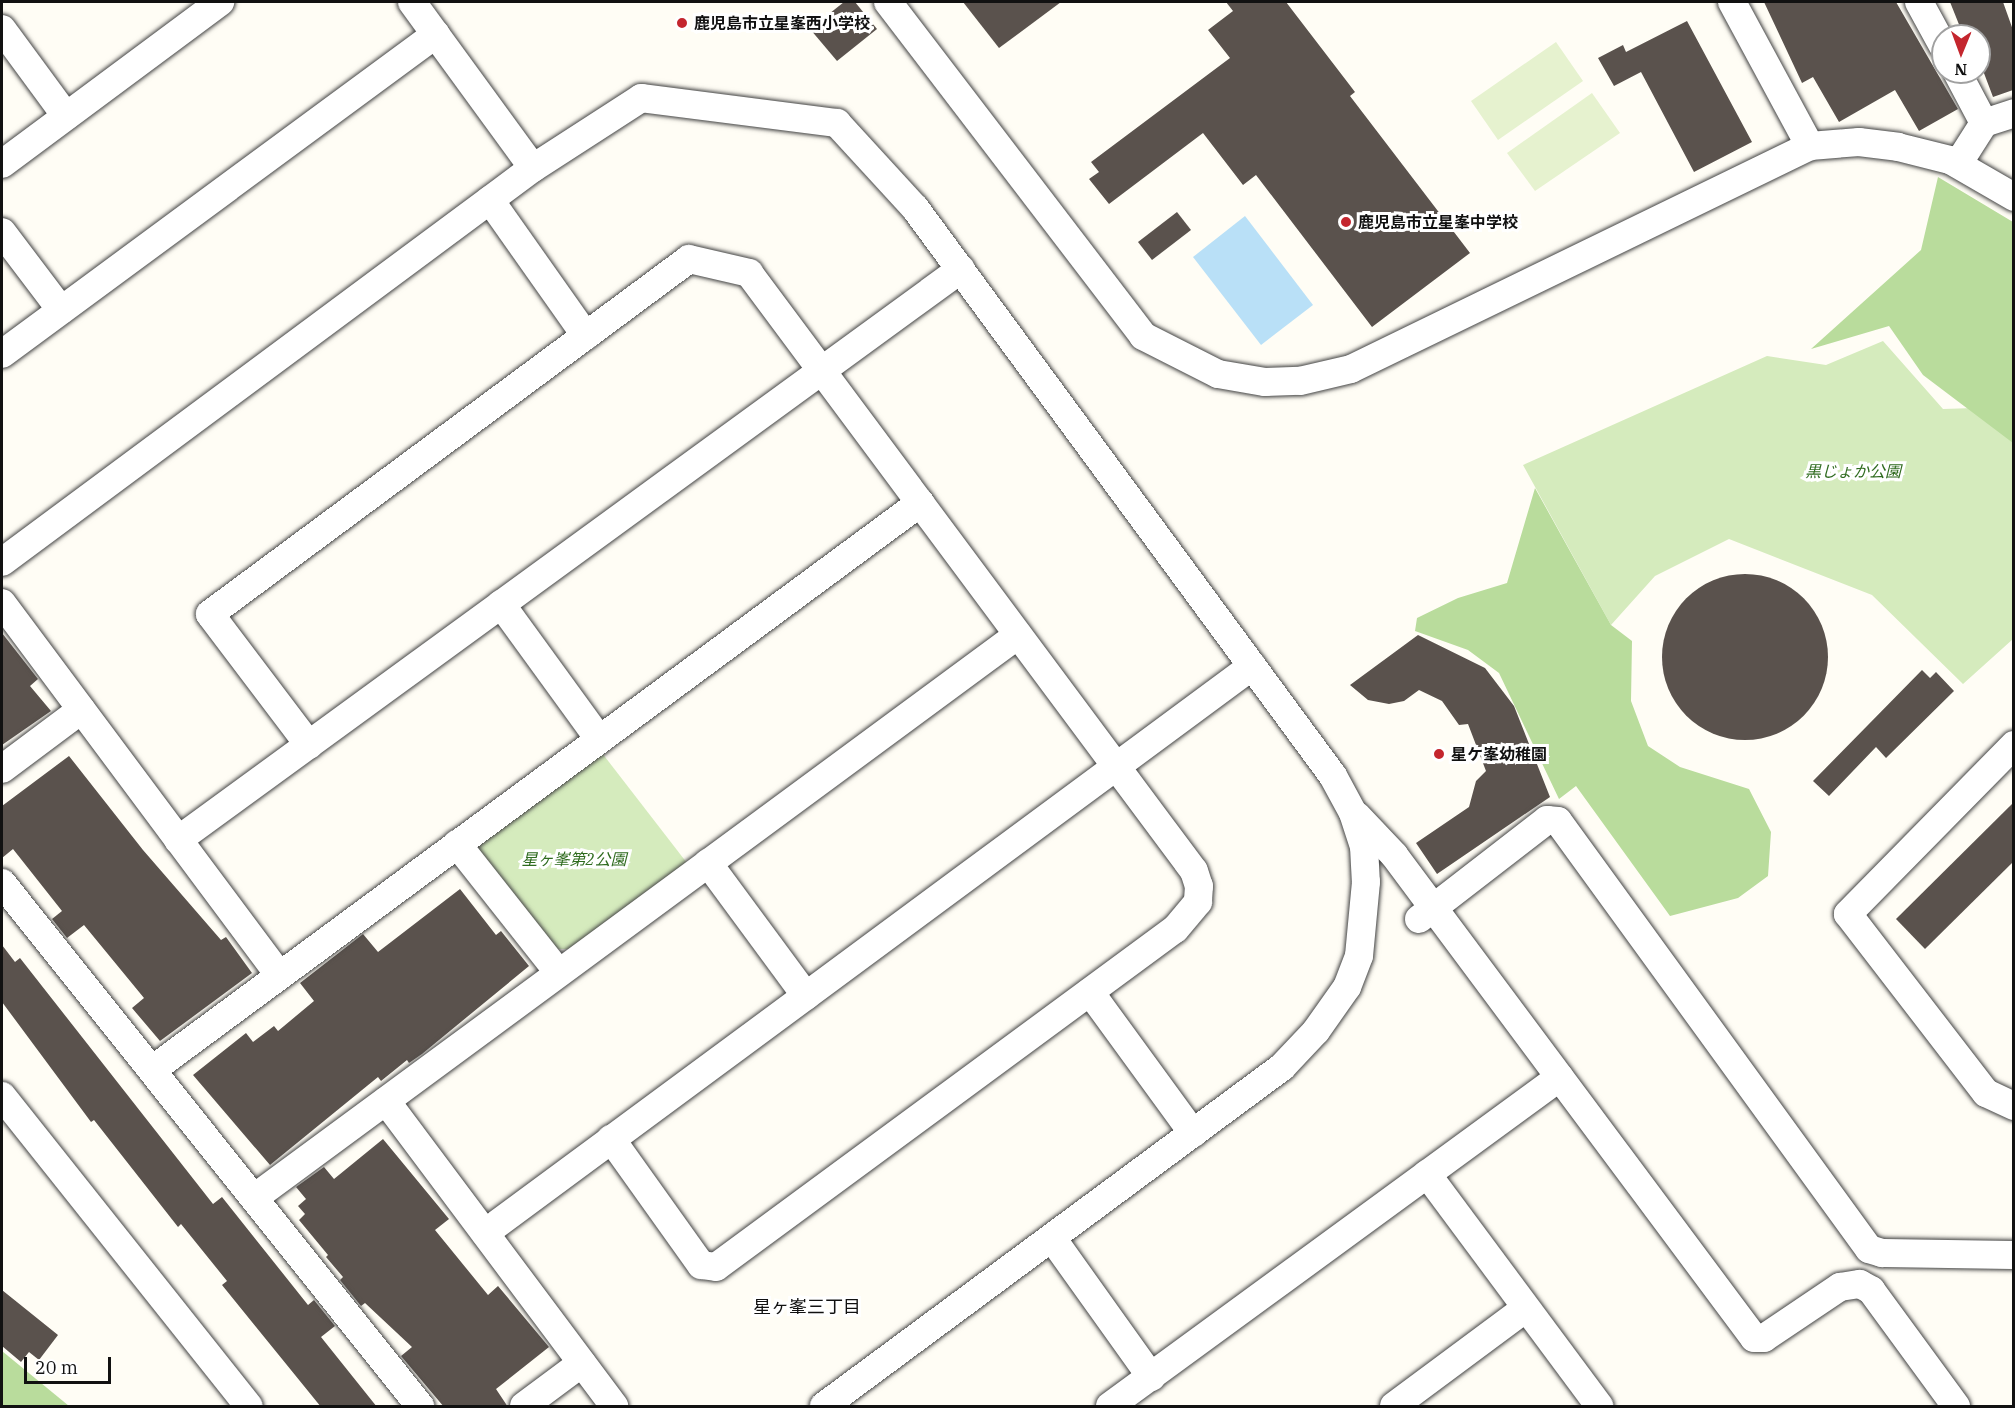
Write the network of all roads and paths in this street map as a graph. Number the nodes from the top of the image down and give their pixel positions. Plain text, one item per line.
1 (220, 2) edge
2 (412, 2) edge
3 (888, 2) edge
4 (1732, 2) edge
5 (1919, 2) edge
6 (1931, 24) edge
7 (2, 29) edge
8 (436, 34) junction
9 (1963, 84) edge
10 (2013, 113) edge
11 (66, 116) junction
12 (1984, 123) junction
13 (1810, 146) junction
14 (2, 164) edge
15 (1958, 164) junction
16 (533, 168) junction
17 (2013, 197) edge
18 (490, 200) junction
19 (2, 232) edge
20 (961, 269) junction
21 (61, 310) junction
22 (586, 336) junction
23 (2, 354) edge
24 (822, 371) junction
25 (920, 503) junction
26 (2, 562) edge
27 (2, 603) edge
28 (501, 604) junction
29 (1018, 635) junction
30 (1252, 666) junction
31 (81, 710) junction
32 (599, 739) junction
33 (2013, 744) edge
34 (309, 745) junction
35 (1116, 766) junction
36 (2, 769) edge
37 (1353, 813) junction
38 (178, 840) junction
39 (457, 844) junction
40 (708, 863) junction
41 (2, 883) edge
42 (1426, 913) junction
43 (559, 973) junction
44 (279, 975) junction
45 (1090, 992) junction
46 (806, 996) junction
47 (152, 1070) junction
48 (1560, 1077) junction
49 (2, 1096) edge
50 (386, 1101) junction
51 (2013, 1106) edge
52 (1193, 1133) junction
53 (611, 1140) junction
54 (1427, 1174) junction
55 (254, 1198) junction
56 (485, 1233) junction
57 (1052, 1238) junction
58 (2013, 1255) edge
59 (1526, 1308) junction
60 (582, 1363) junction
61 (1151, 1377) junction
62 (1396, 1406) edge
63 (1955, 1406) edge
64 (249, 1407) edge
65 (420, 1407) edge
66 (524, 1407) edge
67 (614, 1407) edge
68 (824, 1407) edge
69 (1110, 1407) edge
70 (1599, 1407) edge

1 - 11 street
2 - 8 street
3 - 13 street
4 - 13 street
5 - 6 street
7 - 11 street
8 - 16 street
8 - 21 street
9 - 12 street
10 - 12 street
11 - 14 street
12 - 15 street
13 - 15 street
15 - 17 street
16 - 18 street
16 - 20 street
18 - 22 street
18 - 26 street
19 - 21 street
20 - 24 street
20 - 30 street
21 - 23 street
22 - 24 street
22 - 34 street
24 - 25 street
24 - 28 street
25 - 29 street
25 - 32 street
27 - 31 street
28 - 32 street
28 - 34 street
29 - 35 street
29 - 40 street
30 - 35 street
30 - 37 street
31 - 36 street
31 - 38 street
32 - 39 street
33 - 51 street
34 - 38 street
35 - 45 street
35 - 46 street
37 - 42 street
37 - 52 street
38 - 44 street
39 - 43 street
39 - 44 street
40 - 43 street
40 - 46 street
41 - 47 street
42 - 48 street
42 - 58 street
43 - 50 street
44 - 47 street
45 - 52 street
45 - 53 street
46 - 53 street
47 - 55 street
48 - 54 street
48 - 63 street
49 - 64 street
50 - 55 street
50 - 56 street
52 - 57 street
53 - 56 street
54 - 59 street
54 - 61 street
55 - 65 street
56 - 60 street
57 - 61 street
57 - 68 street
59 - 62 street
59 - 70 street
60 - 66 street
60 - 67 street
61 - 69 street

